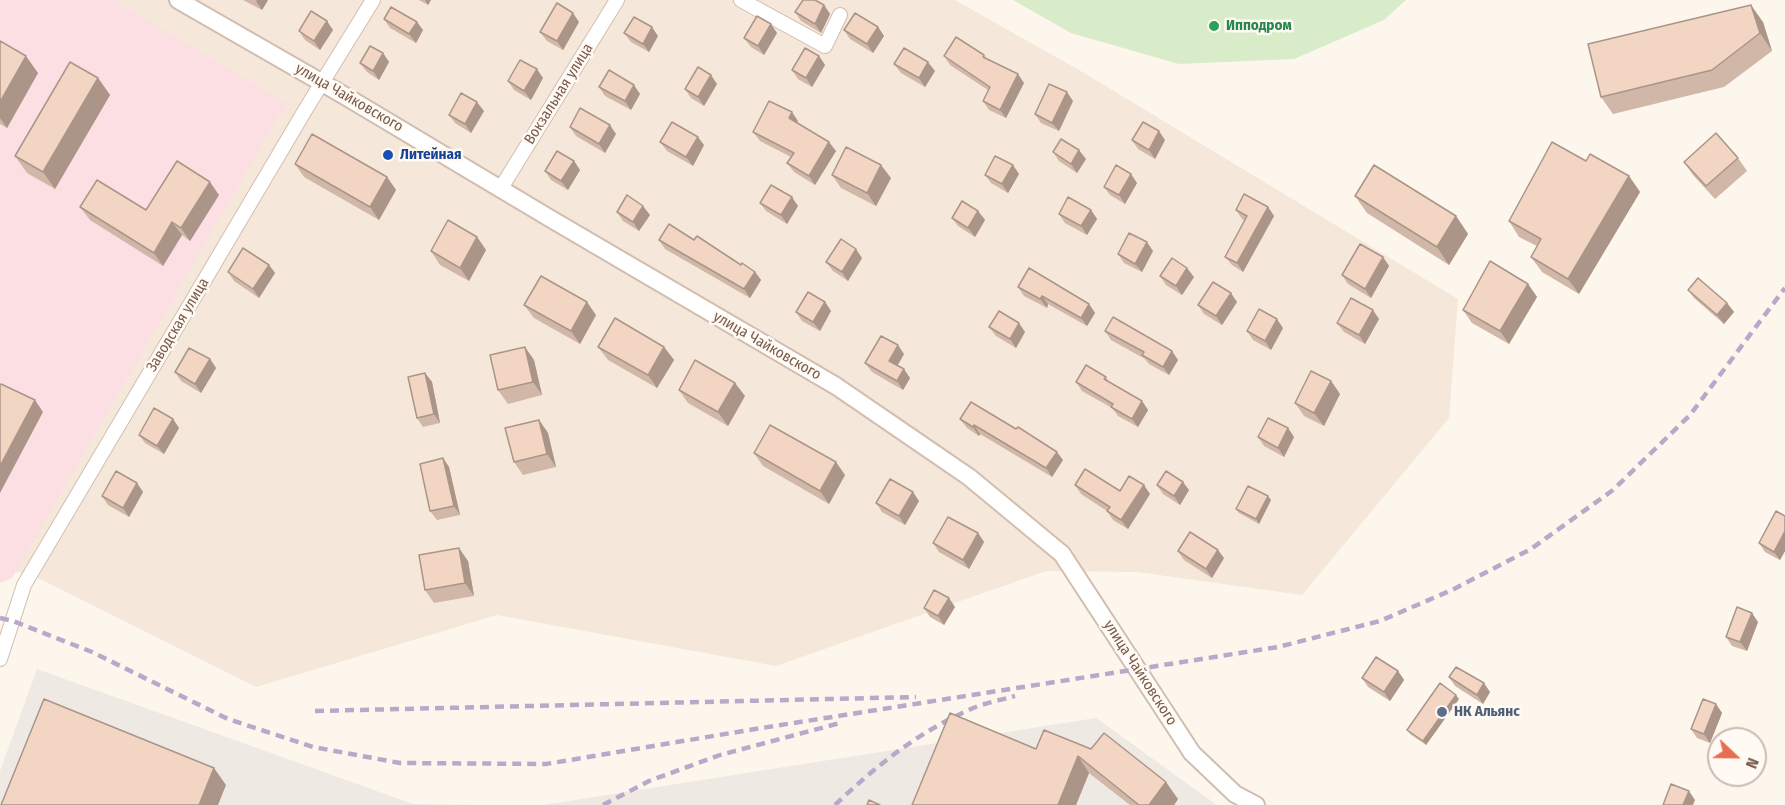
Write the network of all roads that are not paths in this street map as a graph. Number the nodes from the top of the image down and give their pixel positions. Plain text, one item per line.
1 (178, 0) edge
2 (373, 0) edge
3 (617, 0) edge
4 (741, 0) edge
5 (840, 15) dead end
6 (322, 82) junction
7 (501, 188) junction
8 (0, 659) edge
9 (1232, 800) edge
10 (1256, 805) edge

1 - 6 street, улица Чайковского
2 - 6 street, Заводская улица
3 - 7 street, Вокзальная улица
4 - 5 street
6 - 7 street, улица Чайковского
6 - 8 street, Заводская улица
7 - 9 street, улица Чайковского
9 - 10 street, улица Чайковского

